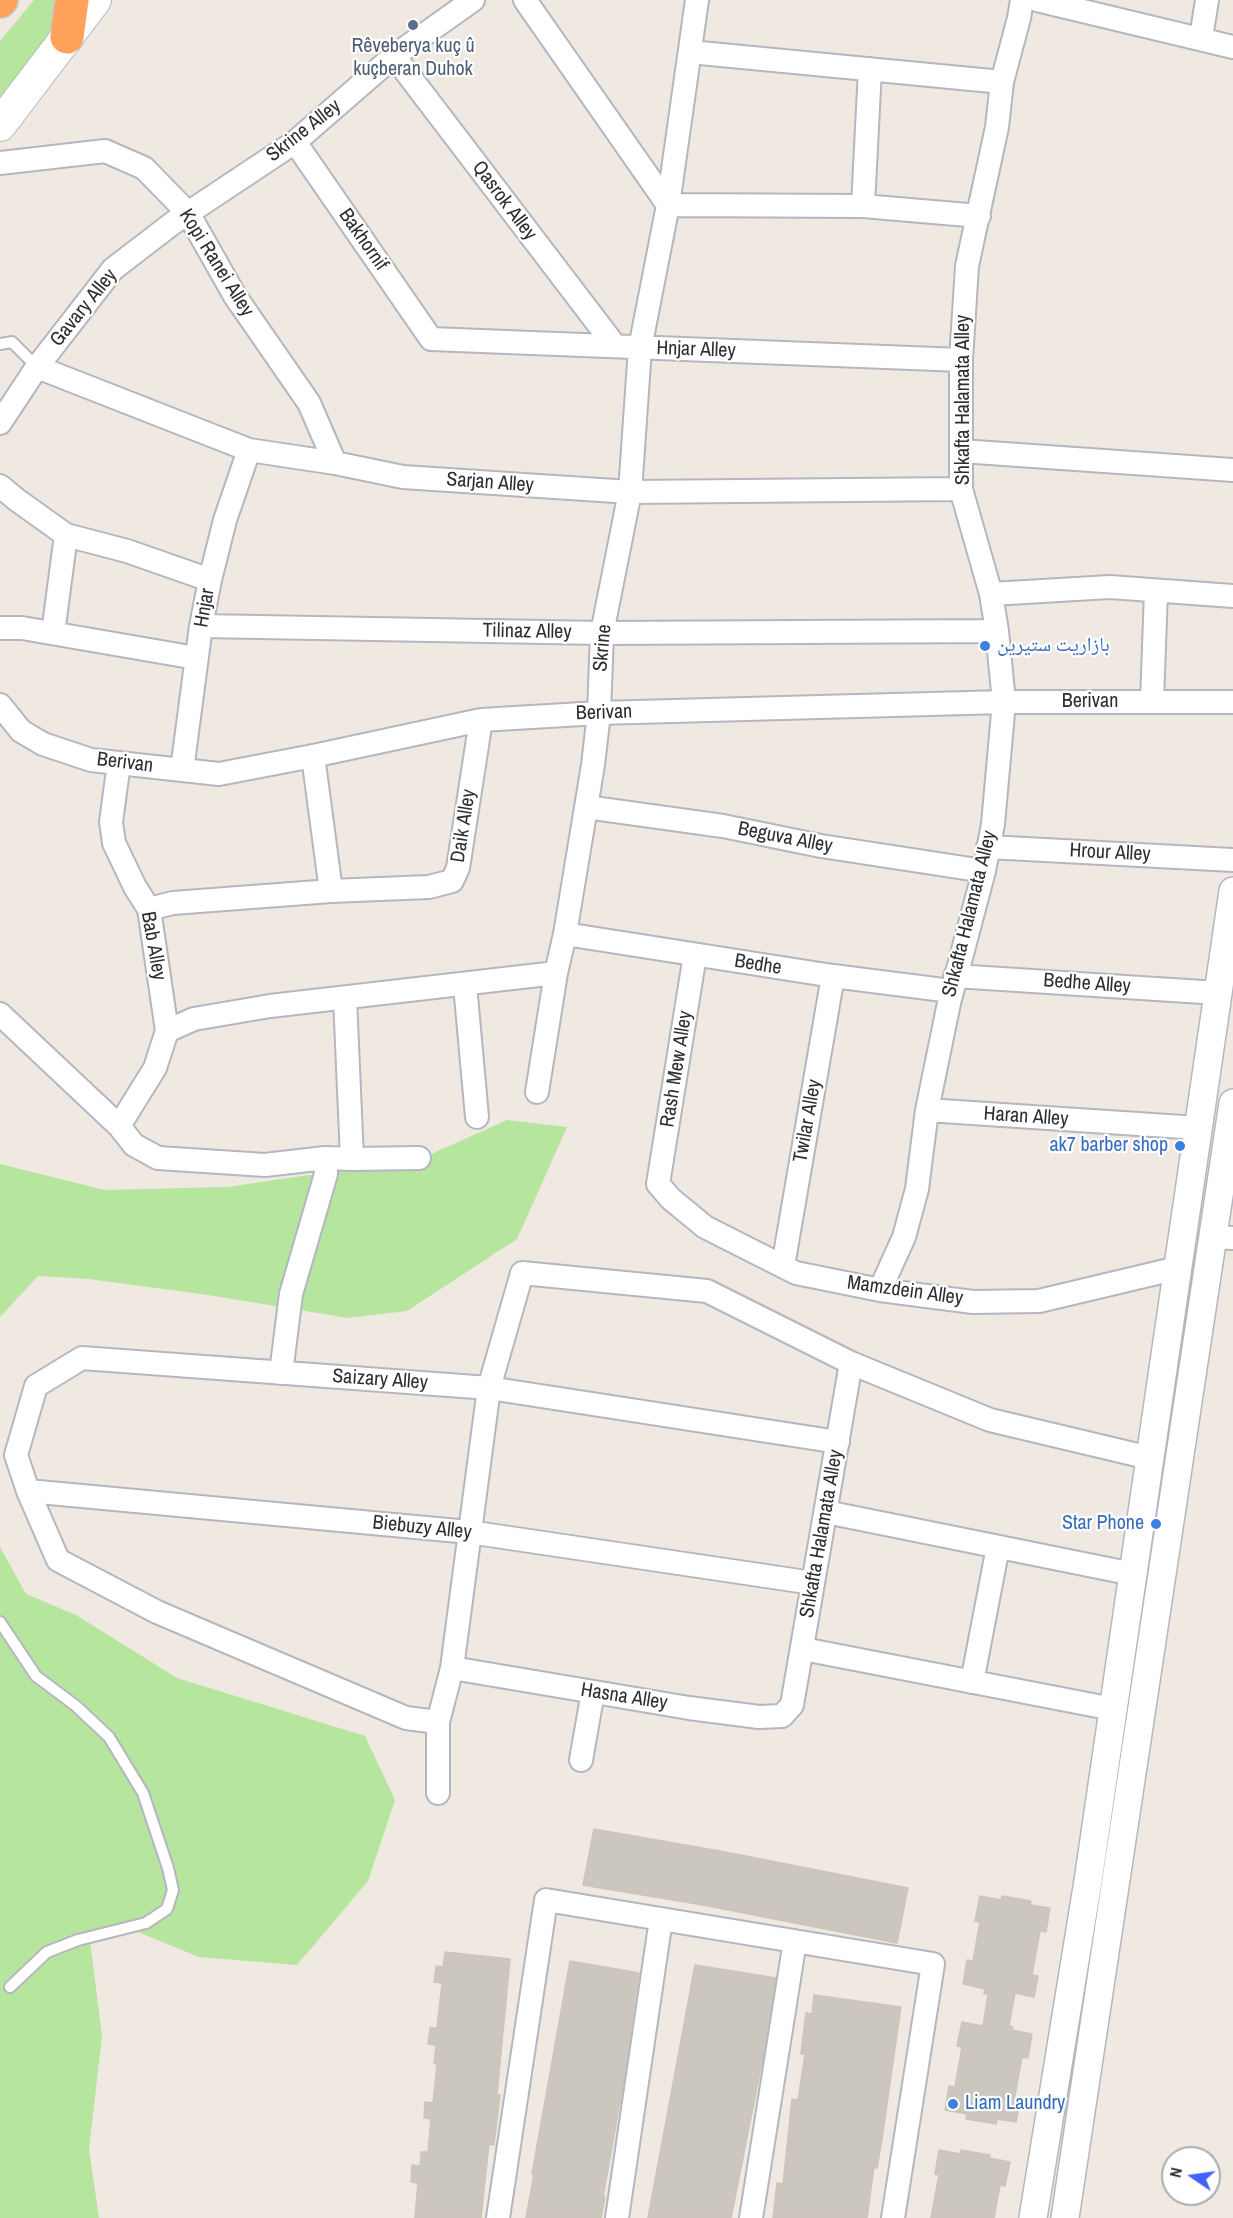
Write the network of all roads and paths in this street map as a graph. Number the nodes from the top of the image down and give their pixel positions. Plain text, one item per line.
1 (72, 0) edge
2 (95, 0) edge
3 (473, 0) edge
4 (525, 0) edge
5 (697, 0) edge
6 (1022, 0) edge
7 (1037, 0) edge
8 (1207, 0) edge
9 (67, 37) junction
10 (1201, 38) junction
11 (1233, 47) edge
12 (690, 52) junction
13 (394, 56) junction
14 (870, 69) junction
15 (1002, 82) junction
16 (0, 124) edge
17 (295, 142) junction
18 (0, 163) edge
19 (668, 205) junction
20 (862, 206) junction
21 (188, 213) junction
22 (979, 216) junction
23 (431, 339) joint
24 (0, 344) edge
25 (615, 346) junction
26 (640, 348) junction
27 (961, 360) junction
28 (37, 367) junction
29 (0, 423) edge
30 (249, 450) junction
31 (961, 452) junction
32 (335, 463) junction
33 (1233, 470) edge
34 (0, 486) edge
35 (961, 489) junction
36 (630, 492) junction
37 (66, 535) junction
38 (210, 580) junction
39 (1156, 591) junction
40 (991, 594) junction
41 (1233, 596) edge
42 (201, 626) junction
43 (0, 628) edge
44 (998, 631) junction
45 (53, 633) junction
46 (602, 633) junction
47 (196, 658) junction
48 (1004, 702) junction
49 (1152, 702) junction
50 (1233, 702) edge
51 (0, 705) edge
52 (599, 713) junction
53 (481, 720) junction
54 (314, 756) junction
55 (119, 763) junction
56 (182, 770) junction
57 (586, 807) junction
58 (988, 847) junction
59 (1233, 860) edge
60 (984, 871) junction
61 (331, 891) junction
62 (1233, 891) edge
63 (149, 909) junction
64 (565, 934) junction
65 (696, 955) junction
66 (556, 973) junction
67 (833, 976) junction
68 (953, 983) junction
69 (465, 985) junction
70 (1218, 993) junction
71 (345, 998) junction
72 (0, 1014) edge
73 (167, 1031) junction
74 (537, 1092) dead end
75 (1233, 1104) edge
76 (927, 1110) junction
77 (477, 1118) dead end
78 (120, 1126) junction
79 (1198, 1128) junction
80 (325, 1158) junction
81 (419, 1158) dead end
82 (352, 1159) junction
83 (658, 1184) joint
84 (1223, 1238) edge
85 (783, 1266) junction
86 (1178, 1268) junction
87 (880, 1290) junction
88 (851, 1363) junction
89 (281, 1373) junction
90 (489, 1388) junction
91 (838, 1442) junction
92 (1150, 1458) junction
93 (28, 1491) junction
94 (826, 1512) junction
95 (469, 1532) junction
96 (998, 1547) junction
97 (1133, 1574) junction
98 (813, 1583) junction
99 (0, 1622) edge
100 (803, 1649) junction
101 (452, 1668) junction
102 (972, 1682) junction
103 (593, 1692) junction
104 (792, 1705) joint
105 (1113, 1709) junction
106 (438, 1722) junction
107 (581, 1760) dead end
108 (438, 1793) dead end
109 (662, 1919) junction
110 (795, 1941) junction
111 (10, 1987) dead end
112 (498, 2218) edge
113 (617, 2218) edge
114 (751, 2218) edge
115 (893, 2218) edge
116 (1034, 2218) edge
117 (1065, 2218) edge

1 - 9 highway
2 - 9 main road
3 - 13 street, Skrine Alley
4 - 19 street
5 - 12 street, Skrine
6 - 15 street, Shkafta Halamata Alley
7 - 10 street
8 - 10 street
9 - 16 main road
10 - 11 street
12 - 14 street
12 - 19 street, Skrine
13 - 17 street, Skrine Alley
13 - 25 street, Qasrok Alley
14 - 15 street
14 - 20 street
15 - 22 street, Shkafta Halamata Alley
17 - 21 street, Skrine Alley
17 - 23 street, Bakhornif
18 - 21 street, Kopi Ranei Alley
19 - 20 street
19 - 26 street, Skrine
20 - 22 street
21 - 28 street, Gavary Alley
21 - 32 street, Kopi Ranei Alley
22 - 27 street, Shkafta Halamata Alley
23 - 25 street, Hnjar Alley
24 - 28 lane
25 - 26 street, Hnjar Alley
26 - 27 street, Hnjar Alley
26 - 36 street, Skrine
27 - 31 street, Shkafta Halamata Alley
28 - 29 street, Gavary Alley
28 - 30 street, Sarjan Alley
30 - 32 street, Sarjan Alley
30 - 38 street, Hnjar
31 - 33 street
31 - 35 street, Shkafta Halamata Alley
32 - 36 street, Sarjan Alley
34 - 37 street
35 - 36 street, Sarjan Alley
35 - 40 street, Shkafta Halamata Alley
36 - 46 street, Skrine
37 - 38 street
37 - 45 street
38 - 42 street, Hnjar
39 - 40 street
39 - 41 street
39 - 49 street
40 - 44 street, Shkafta Halamata Alley
42 - 46 street, Tilinaz Alley
42 - 47 street, Hnjar
43 - 45 street
44 - 46 street, Tilinaz Alley
44 - 48 street, Shkafta Halamata Alley
45 - 47 street
46 - 52 street, Skrine
47 - 56 street, Hnjar
48 - 49 street, Berivan
48 - 52 street, Berivan
48 - 58 street, Shkafta Halamata Alley
49 - 50 street, Berivan
51 - 55 street, Berivan
52 - 53 street, Berivan
52 - 57 street, Skrine
53 - 54 street, Berivan
53 - 61 street, Daik Alley
54 - 56 street, Berivan
54 - 61 street
55 - 56 street, Berivan
55 - 63 street, Bab Alley
57 - 60 street, Beguva Alley
57 - 64 street, Skrine
58 - 59 street, Hrour Alley
58 - 60 street, Shkafta Halamata Alley
60 - 68 street, Shkafta Halamata Alley
61 - 63 street, Daik Alley
62 - 70 street
63 - 73 street, Bab Alley
64 - 65 street, Bedhe
64 - 66 street, Skrine
65 - 67 street, Bedhe
65 - 83 street, Rash Mew Alley
66 - 69 street
66 - 74 street, Skrine
67 - 68 street, Bedhe
67 - 85 street, Twilar Alley
68 - 70 street, Bedhe Alley
68 - 76 street, Shkafta Halamata Alley
69 - 71 street
69 - 77 street
70 - 79 street
71 - 73 street
71 - 82 street
72 - 78 street
73 - 78 street, Bab Alley
75 - 84 street
76 - 79 street, Haran Alley
76 - 87 street, Shkafta Halamata Alley
78 - 80 street
79 - 86 street
80 - 82 street
80 - 89 street
81 - 82 street
83 - 85 street, Mamzdein Alley
84 - 117 street
85 - 87 street, Mamzdein Alley
86 - 87 street, Mamzdein Alley
86 - 92 street
88 - 90 street
88 - 91 street, Shkafta Halamata Alley
88 - 92 street
89 - 90 street, Saizary Alley
89 - 93 street, Saizary Alley
90 - 91 street, Saizary Alley
90 - 95 street
91 - 94 street, Shkafta Halamata Alley
92 - 97 street
93 - 95 street, Biebuzy Alley
93 - 106 street, Saizary Alley
94 - 96 street
94 - 98 street, Shkafta Halamata Alley
95 - 98 street, Biebuzy Alley
95 - 101 street
96 - 97 street
96 - 102 street
97 - 105 street
98 - 100 street, Shkafta Halamata Alley
99 - 111 lane
100 - 102 street
100 - 104 street, Shkafta Halamata Alley
101 - 103 street, Hasna Alley
101 - 106 street
102 - 105 street
103 - 104 street, Hasna Alley
103 - 107 street
105 - 116 street
106 - 108 street
109 - 110 street
109 - 112 street
109 - 113 street
110 - 114 street
110 - 115 street

